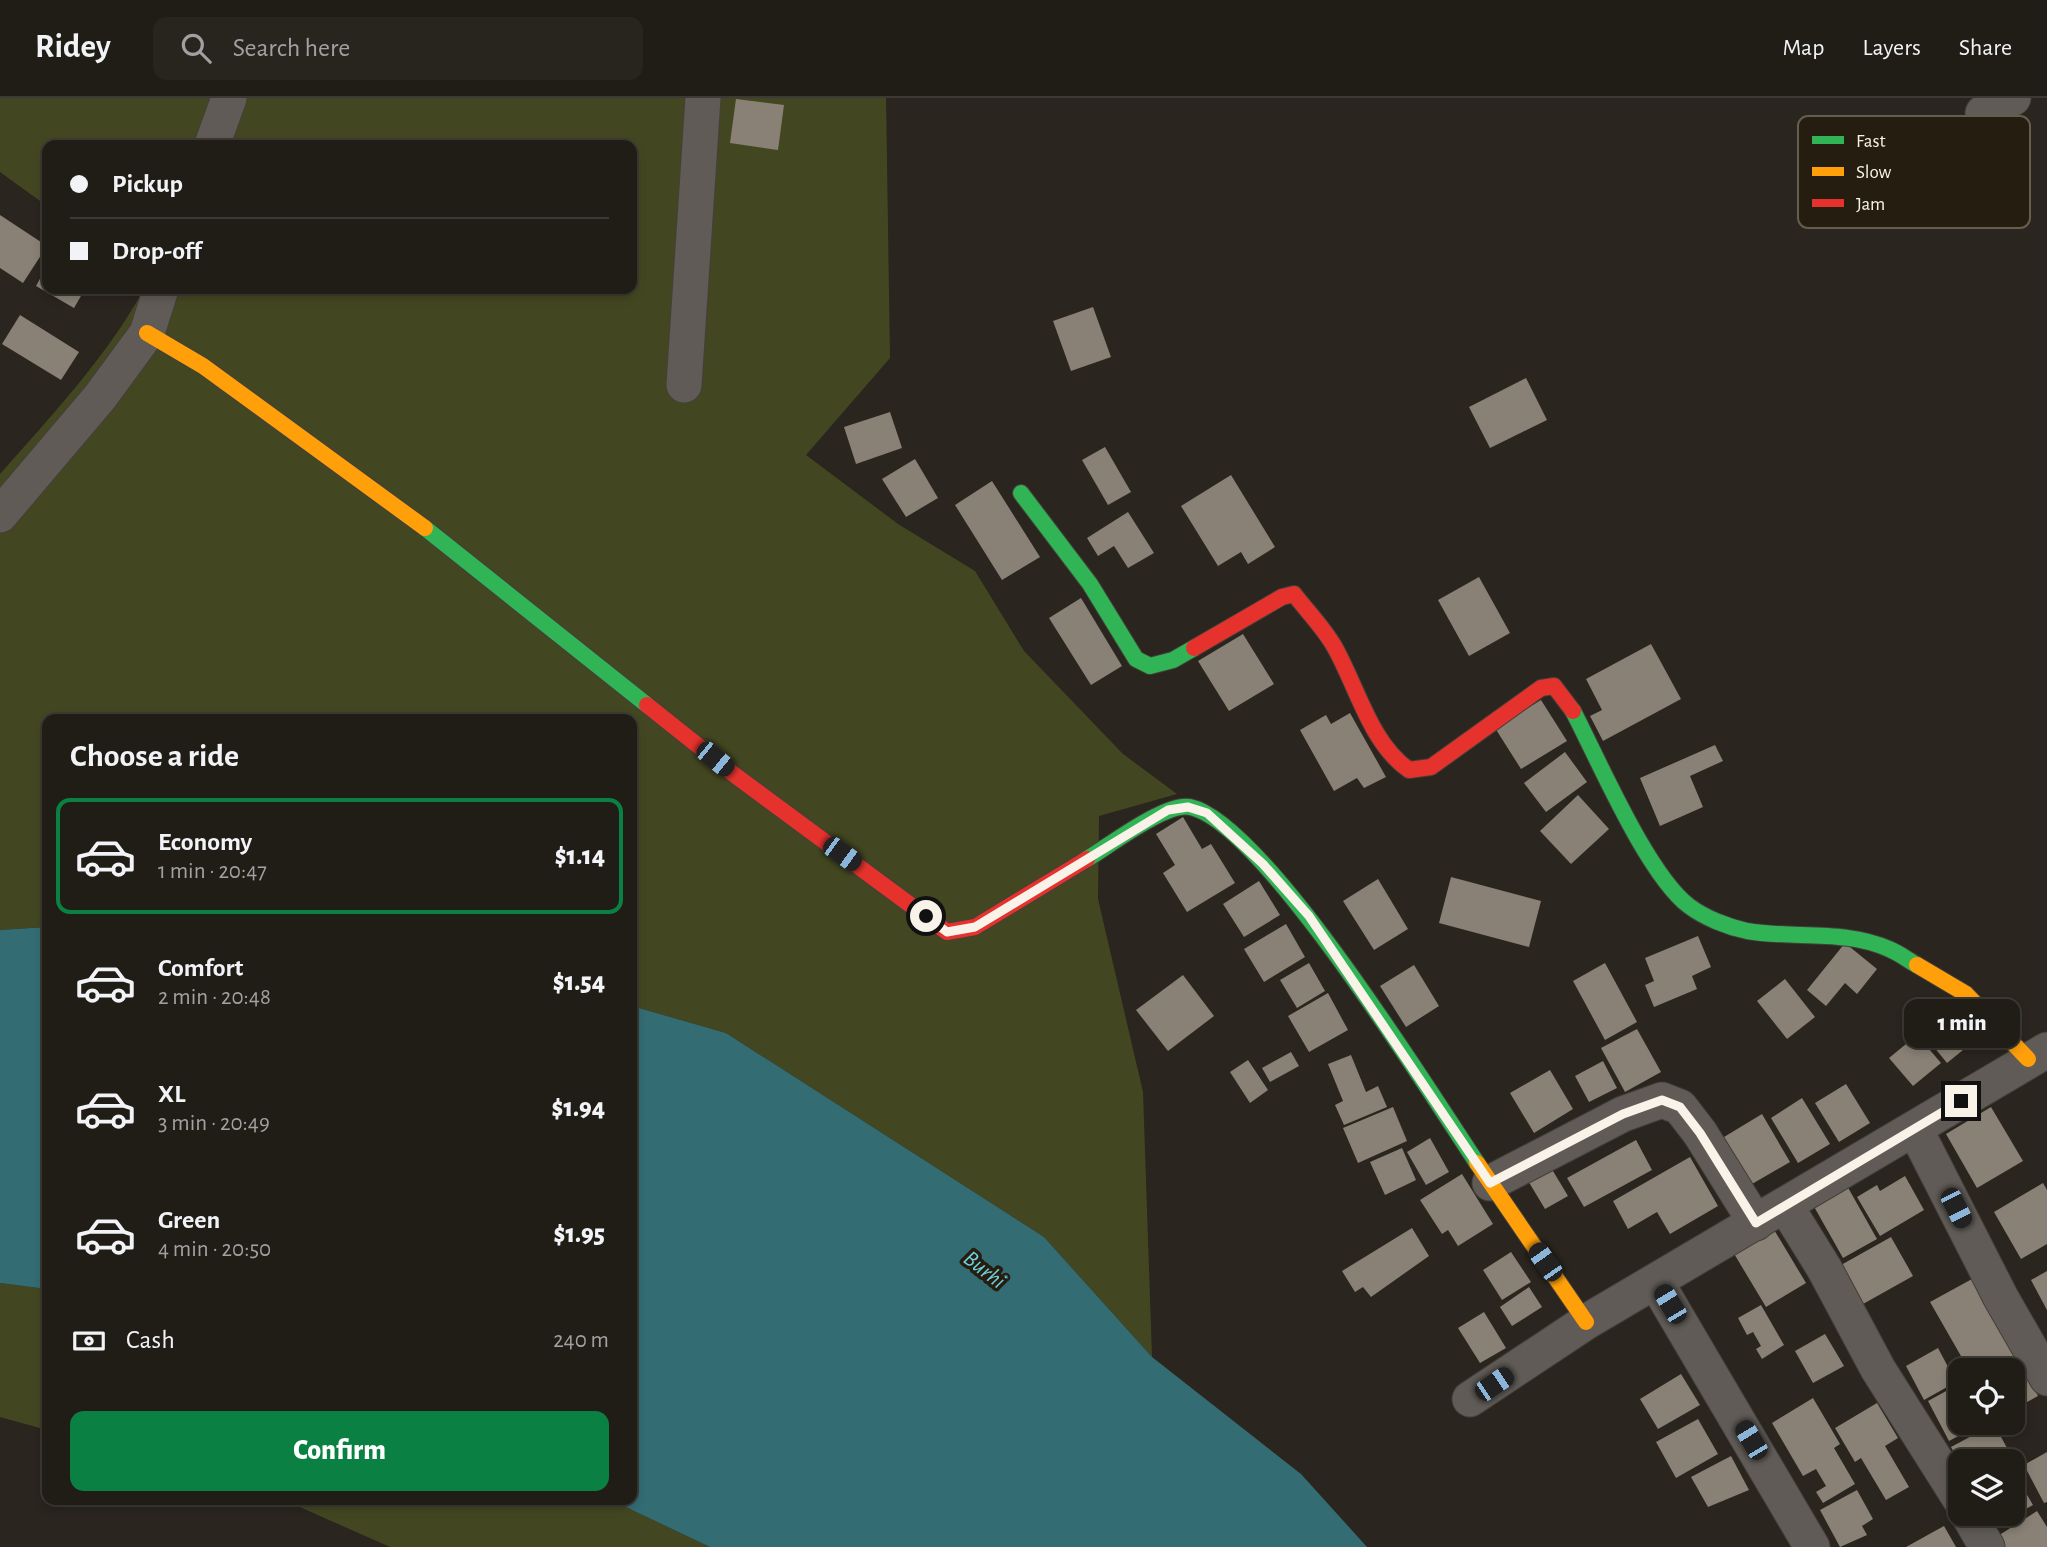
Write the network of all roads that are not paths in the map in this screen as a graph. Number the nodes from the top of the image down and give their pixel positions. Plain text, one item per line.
1 (229, 98) edge
2 (703, 98) edge
3 (214, 140) edge
4 (159, 294) edge
5 (147, 333) junction
6 (684, 385) dead end
7 (1021, 493) dead end
8 (0, 515) edge
9 (2038, 1055) edge
10 (1915, 1129) junction
11 (1490, 1183) junction
12 (1771, 1214) junction
13 (1656, 1282) junction
14 (1586, 1322) junction
15 (2047, 1378) edge
16 (1471, 1399) dead end
17 (1948, 1480) edge
18 (1975, 1526) edge
19 (1812, 1547) edge
20 (1987, 1547) edge

1 - 3 street
2 - 6 street
4 - 5 street
5 - 8 street
5 - 11 street
7 - 9 street
9 - 10 street
10 - 12 street
10 - 15 street
11 - 12 street
11 - 14 street
12 - 13 street
12 - 17 street
13 - 14 street
13 - 19 street
14 - 16 street
18 - 20 street

